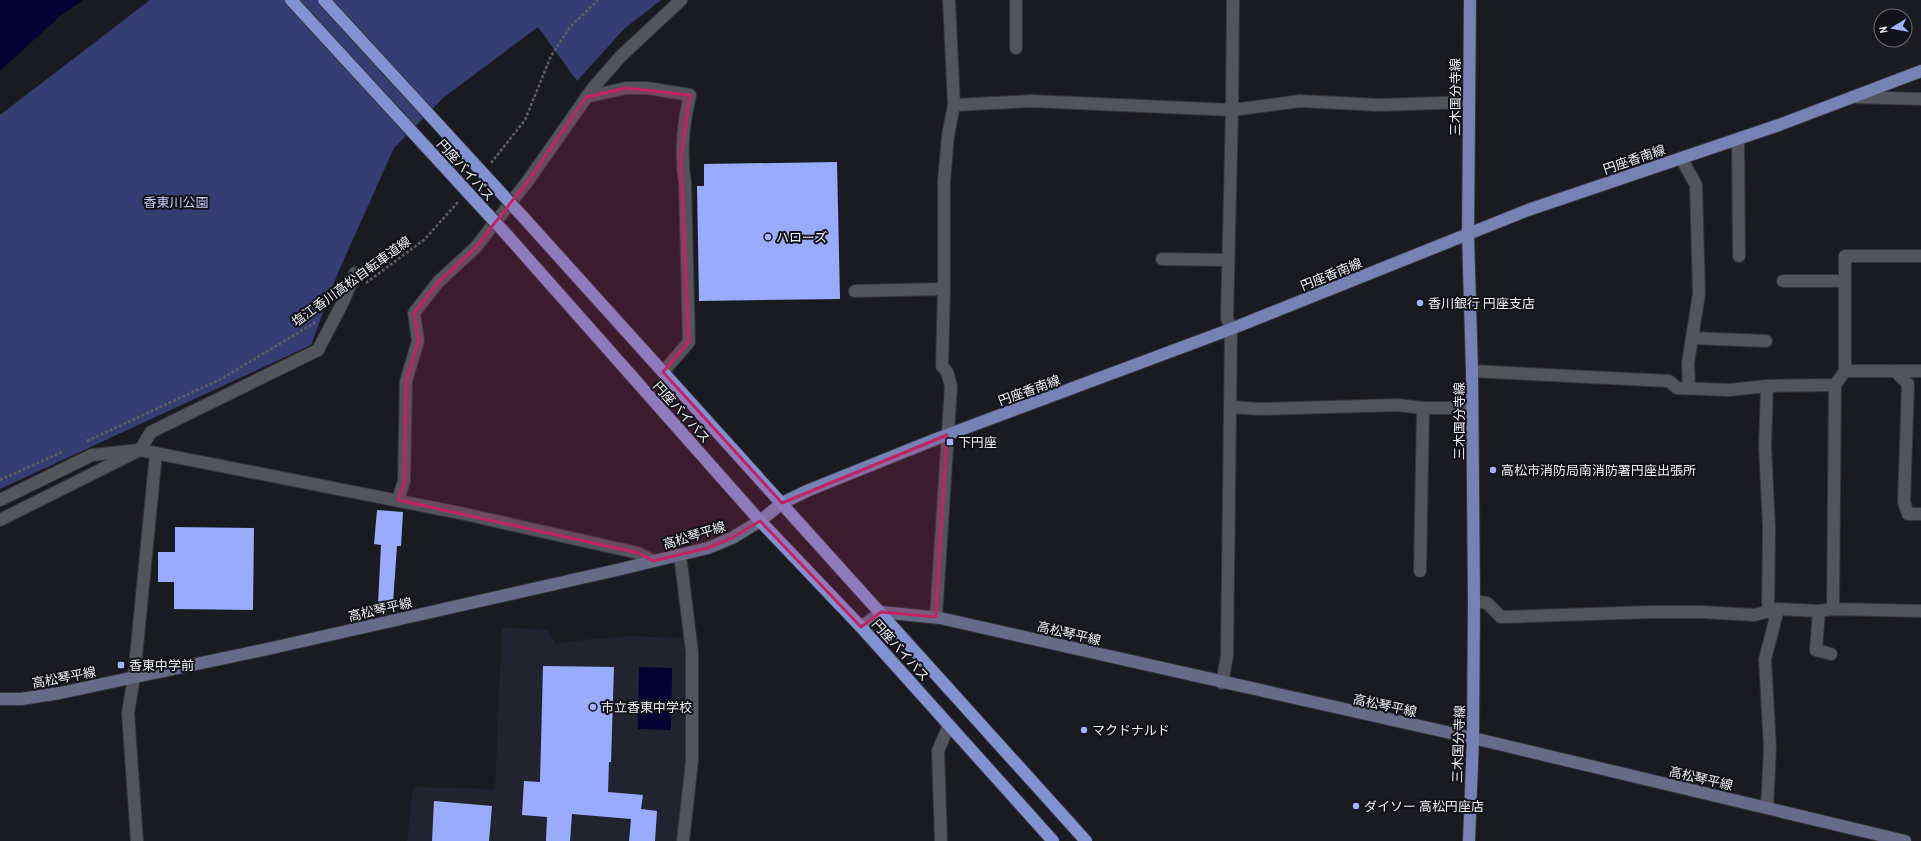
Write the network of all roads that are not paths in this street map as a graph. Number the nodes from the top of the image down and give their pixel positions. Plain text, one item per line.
1 (291, 0) edge
2 (324, 0) edge
3 (681, 0) edge
4 (949, 0) edge
5 (1016, 0) edge
6 (1233, 0) edge
7 (1470, 0) edge
8 (1016, 48) dead end
9 (1921, 71) edge
10 (586, 97) junction
11 (1852, 97) junction
12 (1921, 99) edge
13 (1469, 102) junction
14 (954, 105) junction
15 (1232, 110) junction
16 (1738, 138) junction
17 (1681, 158) junction
18 (1468, 235) junction
19 (1739, 256) dead end
20 (1921, 256) edge
21 (1162, 259) dead end
22 (1228, 260) junction
23 (355, 273) dead end
24 (1783, 281) dead end
25 (1845, 281) junction
26 (944, 289) junction
27 (855, 291) dead end
28 (1232, 329) junction
29 (1692, 338) junction
30 (1766, 341) dead end
31 (1472, 371) junction
32 (1845, 371) junction
33 (1895, 371) junction
34 (1921, 371) edge
35 (663, 372) junction
36 (1835, 385) junction
37 (1767, 386) junction
38 (1689, 388) junction
39 (1230, 408) junction
40 (1423, 408) junction
41 (1472, 408) junction
42 (947, 435) junction
43 (140, 450) junction
44 (156, 453) junction
45 (0, 500) edge
46 (398, 500) junction
47 (782, 503) junction
48 (1921, 514) edge
49 (0, 520) edge
50 (760, 521) junction
51 (680, 555) junction
52 (654, 561) junction
53 (1420, 571) dead end
54 (1474, 601) junction
55 (1832, 609) junction
56 (1773, 610) junction
57 (1819, 611) junction
58 (1921, 611) edge
59 (881, 612) junction
60 (936, 617) junction
61 (861, 627) junction
62 (1831, 654) dead end
63 (134, 677) junction
64 (1222, 683) junction
65 (0, 699) edge
66 (949, 725) junction
67 (1473, 738) junction
68 (1767, 808) junction
69 (137, 841) edge
70 (683, 841) edge
71 (941, 841) edge
72 (1053, 841) edge
73 (1086, 841) edge
74 (1469, 841) edge
75 (1905, 841) edge

1 - 50 highway, 円座バイパス, bridge
2 - 35 highway, 円座バイパス, bridge
3 - 10 street
4 - 14 street
5 - 8 street
6 - 15 street
7 - 13 main road, 三木国分寺線
9 - 11 main road, 円座香南線
10 - 35 street
10 - 46 street
11 - 12 street
11 - 16 main road, 円座香南線
13 - 15 street
13 - 18 main road, 三木国分寺線
14 - 15 street
14 - 26 street
15 - 22 street
16 - 17 main road, 円座香南線
16 - 19 street
17 - 18 main road, 円座香南線
17 - 29 street
18 - 28 main road, 円座香南線
18 - 31 main road, 三木国分寺線
20 - 25 street
21 - 22 street
22 - 28 street
23 - 43 street
24 - 25 street
25 - 32 street
26 - 27 street
26 - 42 street
28 - 39 street
28 - 42 main road, 円座香南線
29 - 30 street
29 - 38 street
31 - 38 street
31 - 41 main road, 三木国分寺線
32 - 33 street
32 - 36 street
33 - 34 street
33 - 48 street
35 - 47 highway, 円座バイパス
36 - 37 street
36 - 55 street
37 - 38 street
37 - 56 street
39 - 40 street
39 - 64 street
40 - 41 street
40 - 53 street
41 - 54 main road, 三木国分寺線
42 - 47 main road, 円座香南線
42 - 60 street
43 - 44 street
43 - 45 street
43 - 49 street
44 - 46 street
44 - 63 street
46 - 52 street
47 - 50 main road, 円座香南線
47 - 59 highway, 円座バイパス
50 - 51 main road, 高松琴平線
50 - 61 highway, 円座バイパス
51 - 52 main road, 高松琴平線
51 - 70 street
52 - 63 main road, 高松琴平線
54 - 56 street
54 - 67 main road, 三木国分寺線
55 - 57 street
55 - 58 street
56 - 57 street
56 - 68 street
57 - 62 street
59 - 60 main road, 高松琴平線
59 - 61 main road
59 - 73 highway, 円座バイパス
60 - 64 main road, 高松琴平線
61 - 66 highway, 円座バイパス
63 - 65 main road, 高松琴平線
63 - 69 street
64 - 67 main road, 高松琴平線
66 - 71 street
66 - 72 highway, 円座バイパス
67 - 68 main road, 高松琴平線
67 - 74 main road, 三木国分寺線
68 - 75 main road, 高松琴平線

